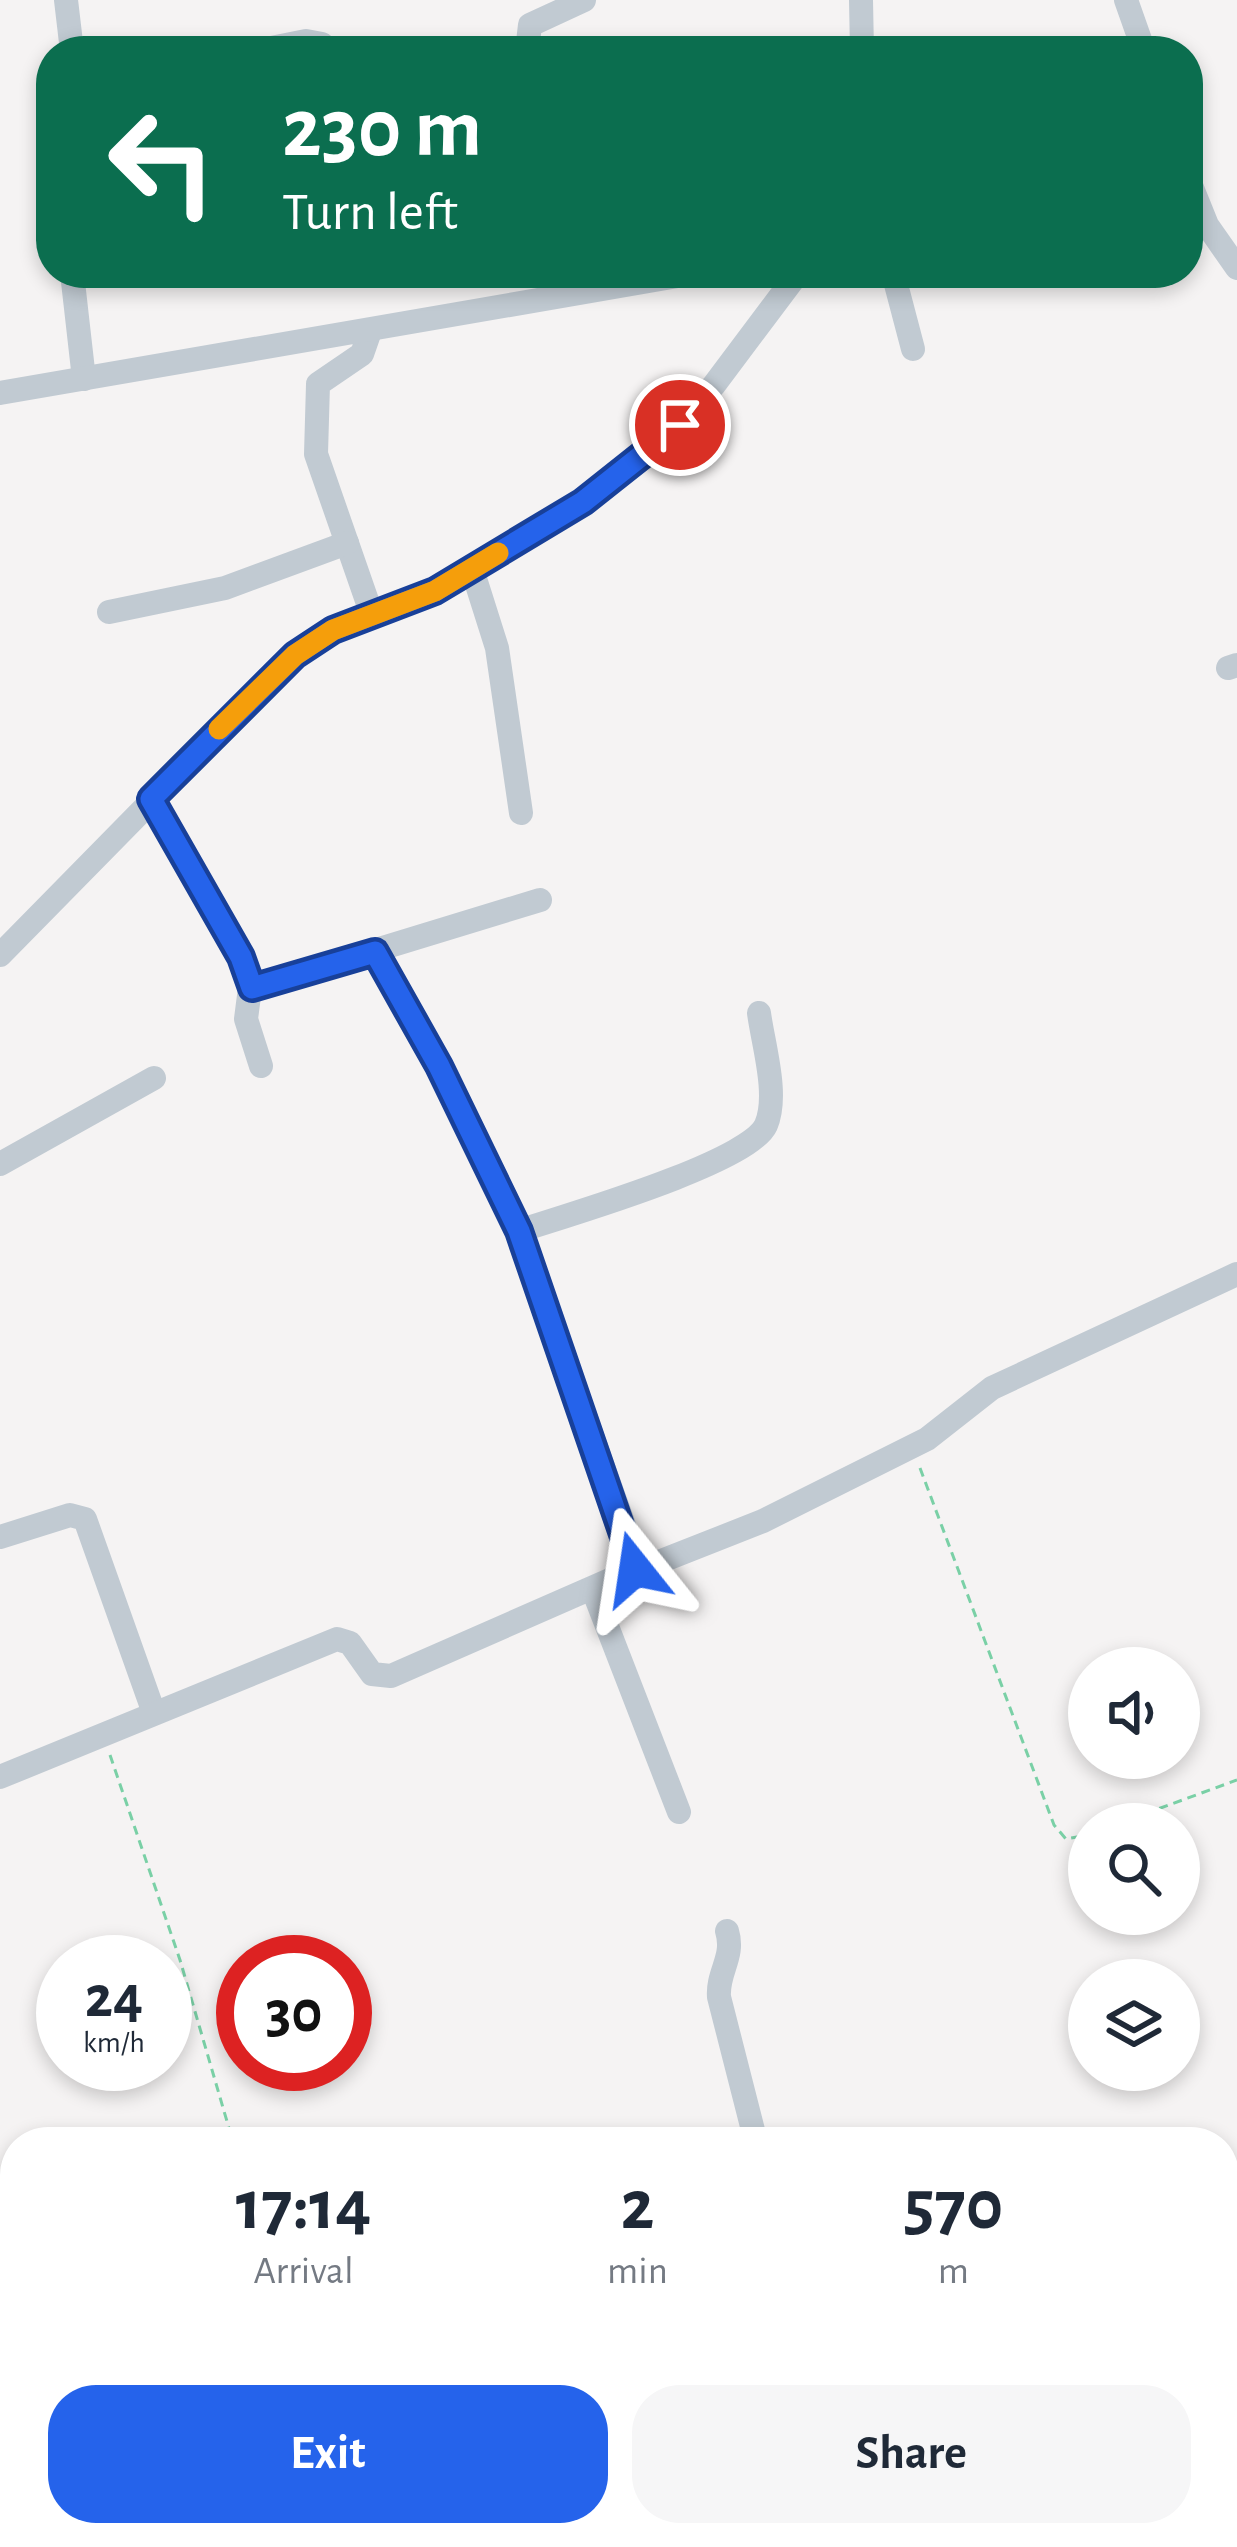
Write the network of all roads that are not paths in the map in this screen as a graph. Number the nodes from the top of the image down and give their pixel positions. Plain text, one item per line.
1 (66, 0) edge
2 (584, 0) edge
3 (861, 0) edge
4 (1126, 0) edge
5 (70, 36) edge
6 (529, 36) edge
7 (862, 36) edge
8 (1139, 36) edge
9 (1203, 215) edge
10 (1237, 268) edge
11 (74, 288) edge
12 (612, 288) edge
13 (787, 288) edge
14 (897, 288) edge
15 (370, 332) junction
16 (914, 349) dead end
17 (84, 379) junction
18 (0, 393) edge
19 (347, 543) junction
20 (472, 569) junction
21 (109, 612) dead end
22 (372, 615) junction
23 (151, 799) junction
24 (521, 813) dead end
25 (540, 900) dead end
26 (375, 952) junction
27 (0, 955) edge
28 (252, 988) junction
29 (759, 1013) dead end
30 (261, 1066) dead end
31 (154, 1078) dead end
32 (0, 1163) edge
33 (519, 1231) junction
34 (1237, 1274) edge
35 (0, 1537) edge
36 (631, 1573) junction
37 (593, 1591) junction
38 (154, 1713) junction
39 (0, 1777) edge
40 (679, 1813) dead end
41 (727, 1931) dead end
42 (751, 2127) edge

1 - 5 street
2 - 6 street
3 - 7 street
4 - 8 street
9 - 10 street
11 - 17 street
12 - 15 street
13 - 20 street
14 - 16 street
15 - 17 street
15 - 19 street
17 - 18 street
19 - 21 street
19 - 22 street
20 - 22 street
20 - 24 street
22 - 23 street
23 - 27 street
23 - 28 street
25 - 26 street
26 - 28 street
26 - 33 street
28 - 30 street
29 - 33 street
31 - 32 street
33 - 36 street
34 - 36 street
35 - 38 street
36 - 37 street
37 - 38 street
37 - 40 street
38 - 39 street
41 - 42 street

